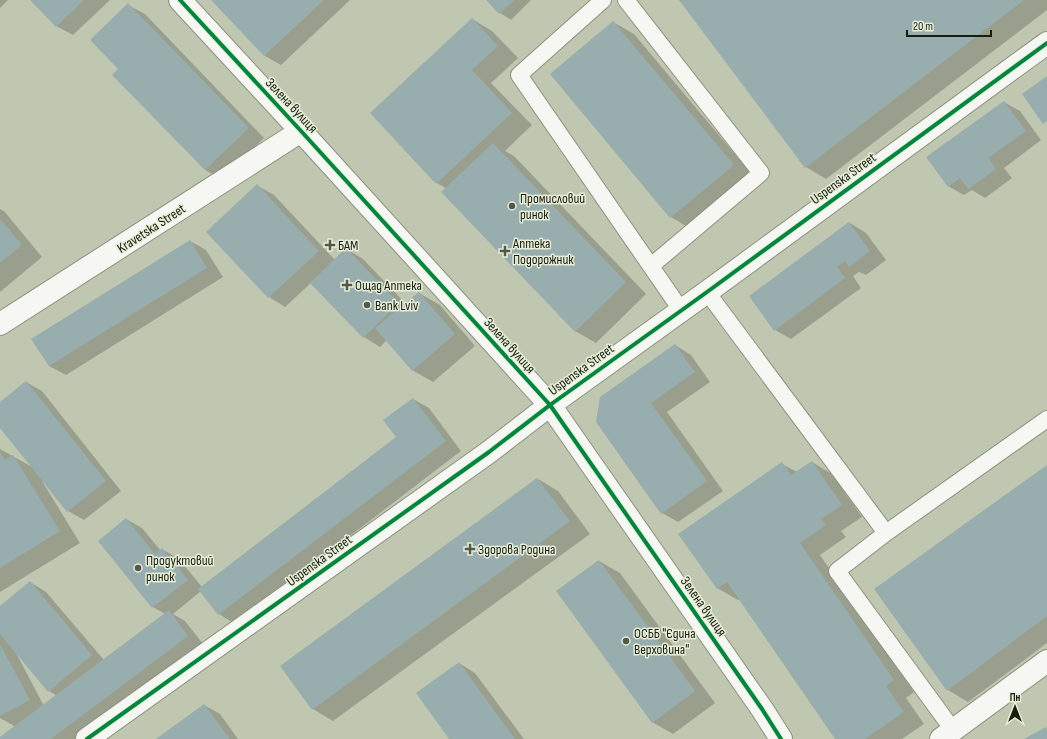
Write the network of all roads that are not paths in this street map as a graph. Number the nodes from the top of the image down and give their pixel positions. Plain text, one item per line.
1 (180, 0) edge
2 (602, 0) edge
3 (626, 0) edge
4 (1047, 43) edge
5 (301, 131) junction
6 (651, 266) junction
7 (708, 292) junction
8 (681, 310) junction
9 (0, 324) edge
10 (550, 405) junction
11 (1047, 419) edge
12 (886, 533) junction
13 (1047, 660) edge
14 (947, 734) edge
15 (89, 738) edge
16 (782, 739) edge

1 - 5 street, Зелена вулиця
2 - 6 lane
3 - 6 lane
4 - 7 street, Uspenska Street
5 - 9 street, Kravetska Street
5 - 10 street, Зелена вулиця
6 - 8 lane
7 - 8 street, Uspenska Street
7 - 12 lane
8 - 10 street, Uspenska Street
10 - 15 street, Uspenska Street
10 - 16 street, Зелена вулиця
11 - 12 lane
12 - 14 lane
13 - 14 street

